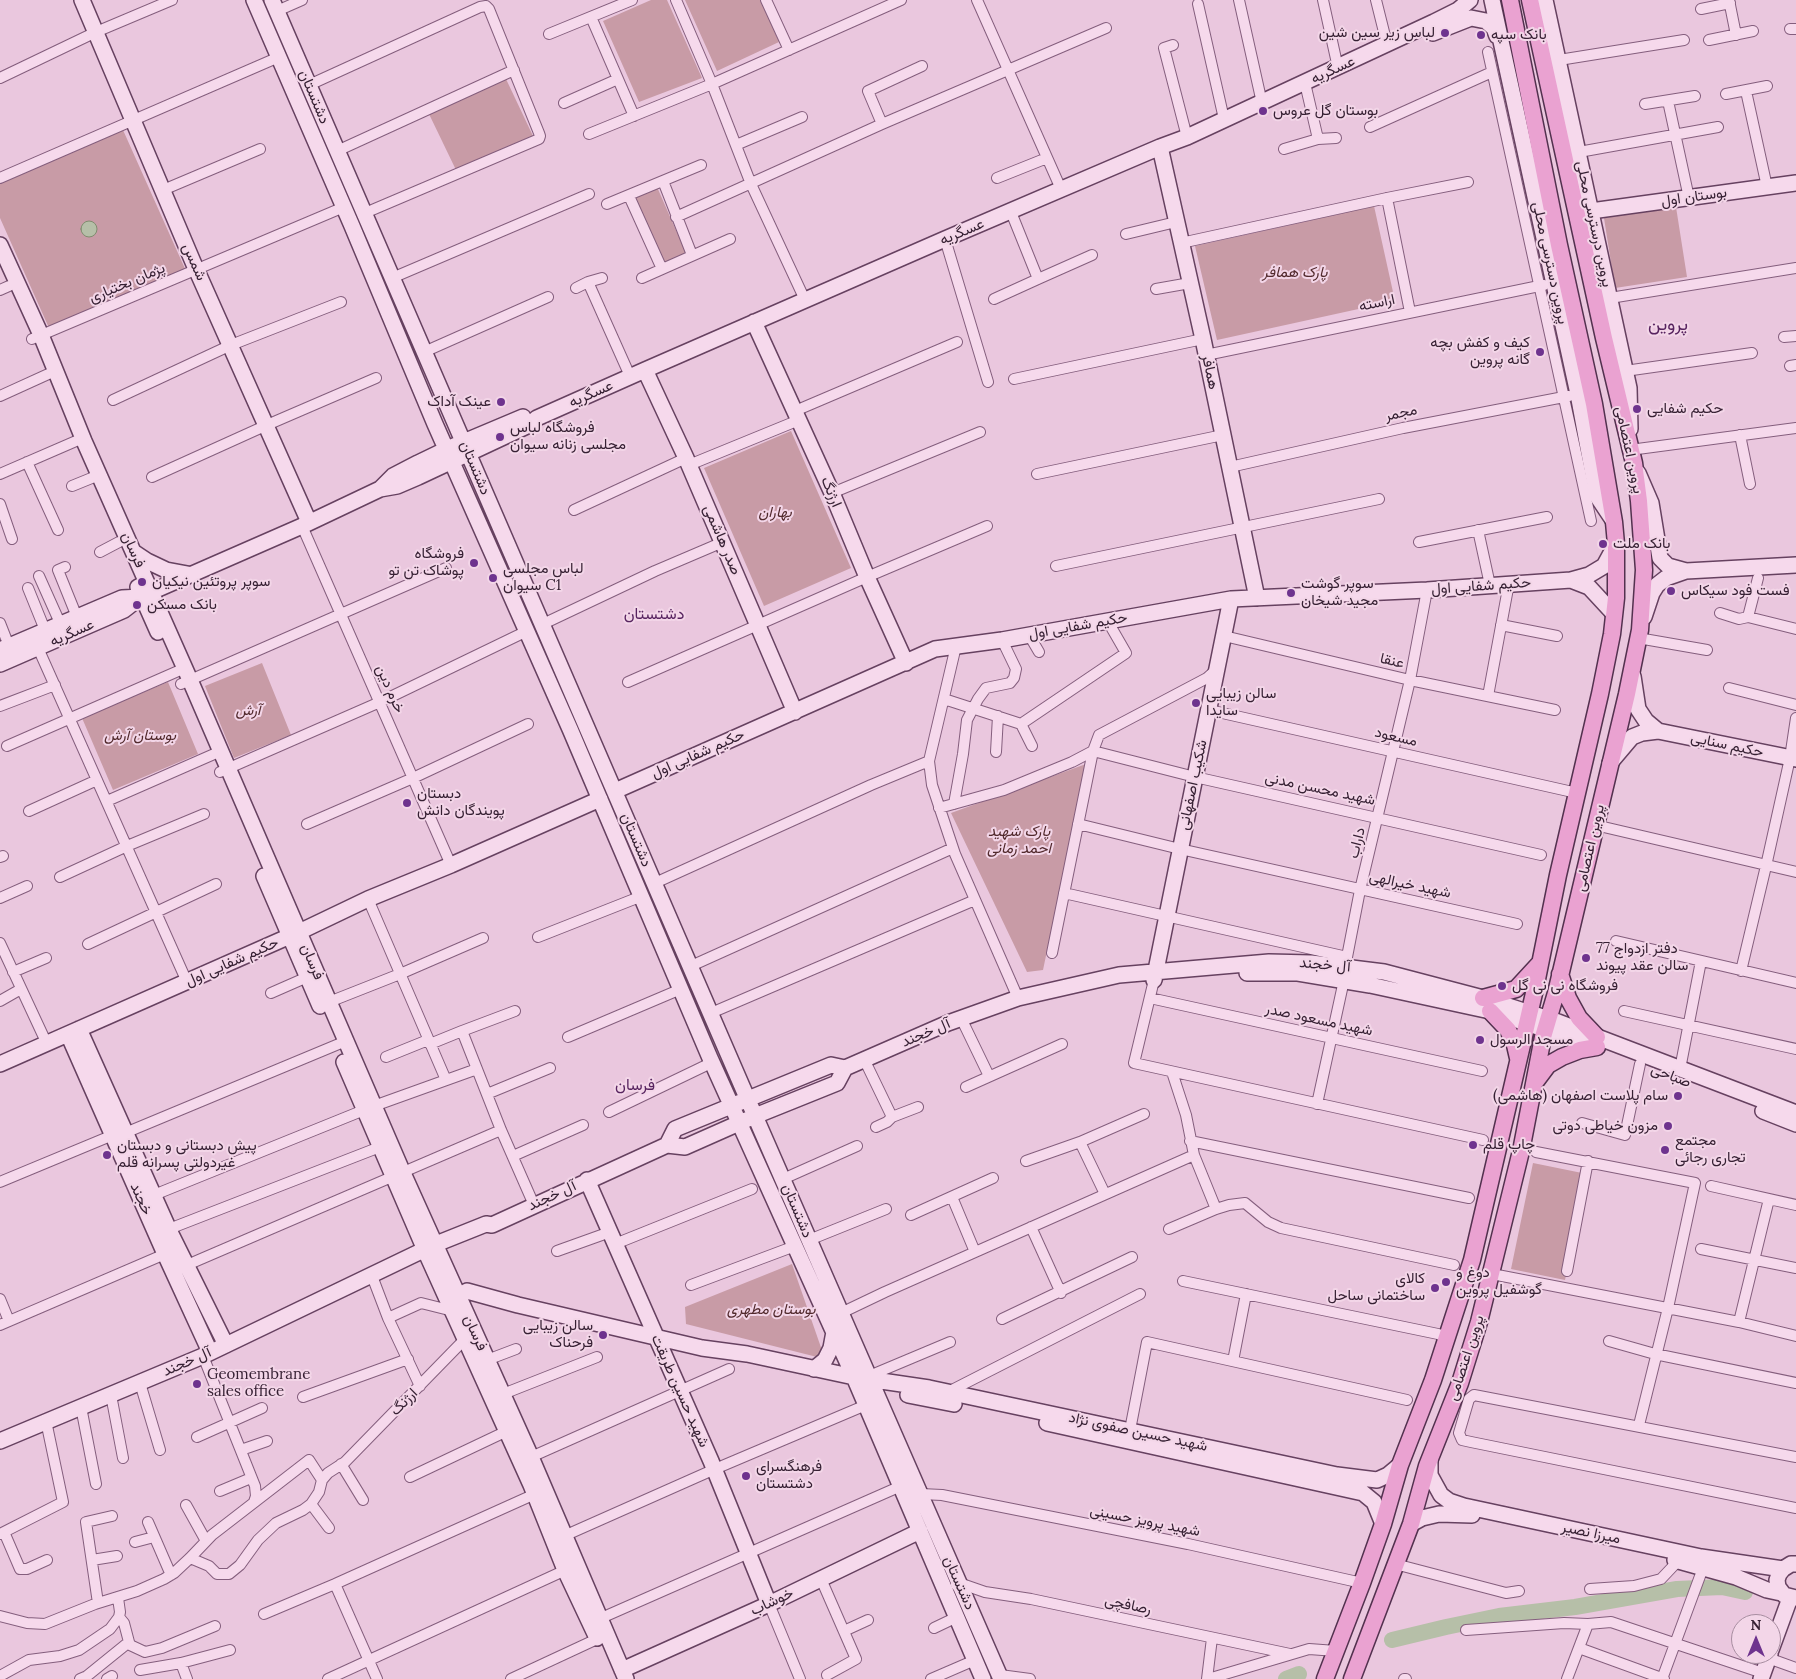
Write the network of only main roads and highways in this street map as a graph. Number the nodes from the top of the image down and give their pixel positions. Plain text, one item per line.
1 (1510, 0) edge
2 (1530, 0) edge
3 (1540, 963) junction
4 (1560, 974) junction
5 (1518, 1058) junction
6 (1534, 1082) junction
7 (1325, 1679) edge
8 (1352, 1679) edge

1 - 3 main road, پروین اعتصامی
2 - 4 main road, پروین اعتصامی
3 - 5 main road, پروین اعتصامی
3 - 5 main road
4 - 6 main road, پروین اعتصامی
4 - 6 main road
5 - 7 main road, پروین اعتصامی
6 - 8 main road, پروین اعتصامی

